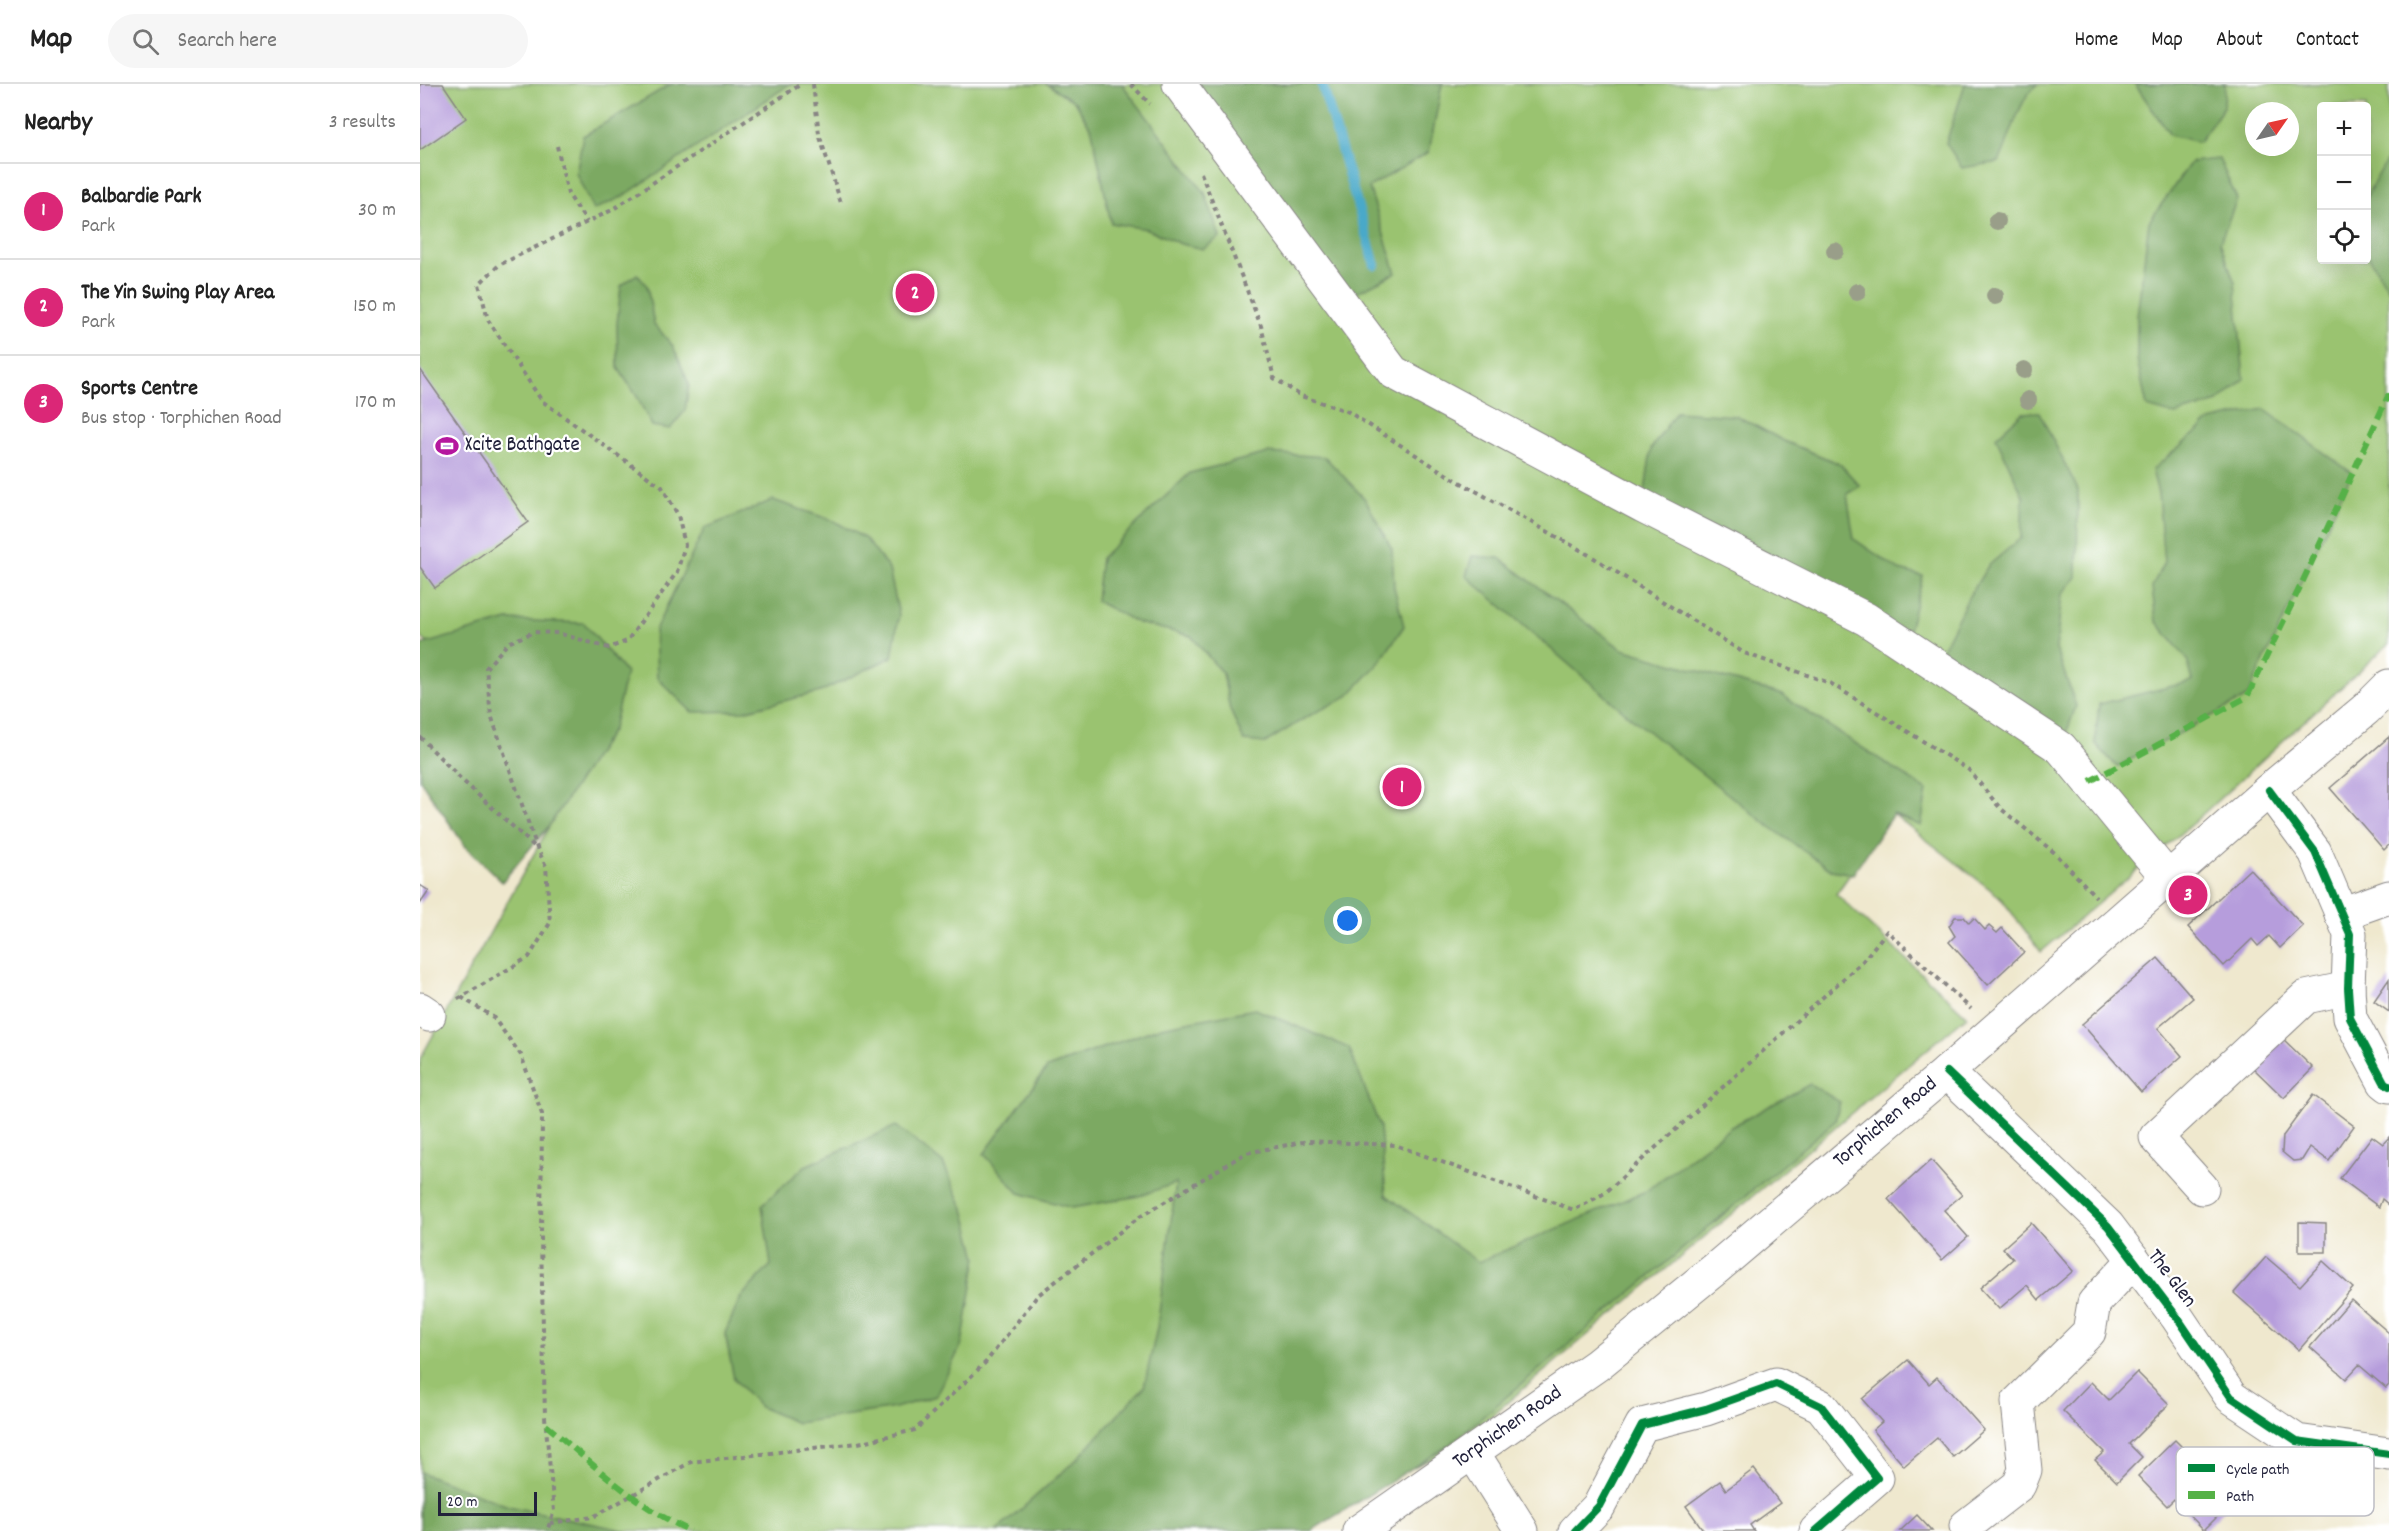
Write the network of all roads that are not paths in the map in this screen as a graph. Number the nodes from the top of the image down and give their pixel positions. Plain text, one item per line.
1 (1179, 84) edge
2 (2389, 686) edge
3 (2269, 790) junction
4 (2168, 878) junction
5 (2389, 897) edge
6 (2341, 914) junction
7 (2348, 988) junction
8 (1947, 1072) junction
9 (2389, 1086) edge
10 (2202, 1188) dead end
11 (2134, 1260) junction
12 (2339, 1447) edge
13 (2374, 1452) edge
14 (1473, 1453) junction
15 (2389, 1454) edge
16 (1966, 1526) dead end
17 (1359, 1531) edge
18 (1522, 1531) edge
19 (1575, 1531) edge
20 (1816, 1531) edge

1 - 4 street
2 - 3 street, Torphichen Road
3 - 4 street, Torphichen Road
3 - 6 street
4 - 8 street, Torphichen Road
5 - 6 street
6 - 7 street
7 - 9 street
7 - 10 street
8 - 11 street, The Glen
8 - 14 street, Torphichen Road
11 - 12 street, The Glen
11 - 16 street
13 - 15 street, The Glen
14 - 17 street, Torphichen Road
14 - 18 street
19 - 20 street

